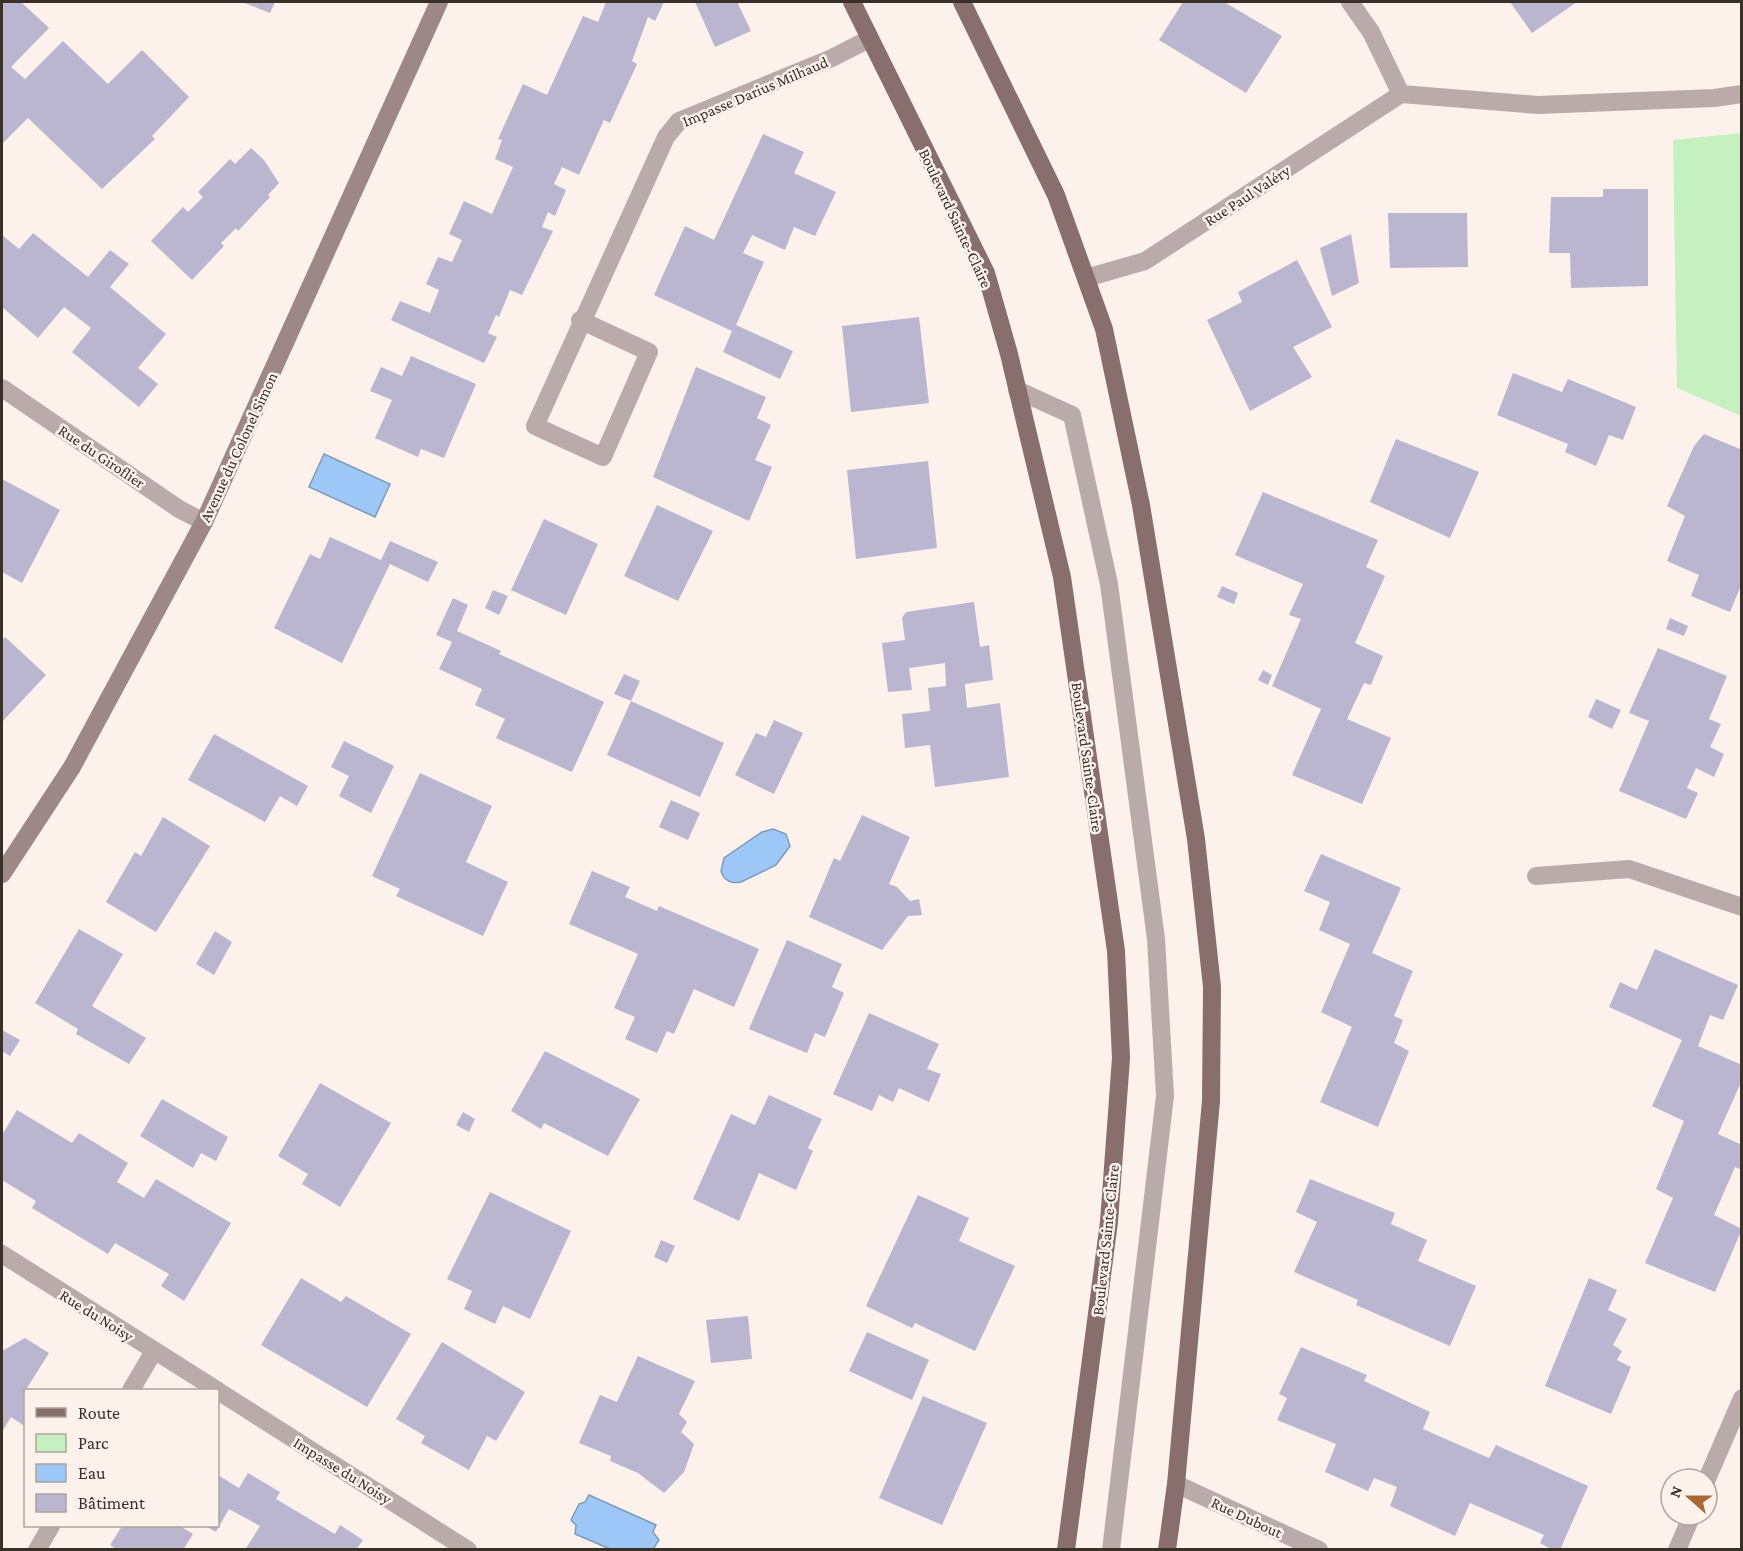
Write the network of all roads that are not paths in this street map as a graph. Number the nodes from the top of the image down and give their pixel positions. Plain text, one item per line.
1 (439, 2) edge
2 (852, 2) edge
3 (962, 2) edge
4 (1350, 2) edge
5 (869, 39) junction
6 (1401, 94) junction
7 (1742, 94) edge
8 (1086, 278) junction
9 (580, 320) junction
10 (2, 388) edge
11 (1017, 390) junction
12 (204, 522) junction
13 (2, 874) edge
14 (1536, 876) dead end
15 (1742, 907) edge
16 (2, 1254) edge
17 (154, 1351) junction
18 (132, 1389) edge
19 (214, 1389) edge
20 (219, 1392) edge
21 (1742, 1398) edge
22 (1712, 1467) edge
23 (1176, 1484) junction
24 (50, 1527) edge
25 (1687, 1527) edge
26 (37, 1550) edge
27 (468, 1550) edge
28 (1065, 1550) edge
29 (1111, 1550) edge
30 (1167, 1550) edge
31 (1319, 1550) edge
32 (1677, 1550) edge

1 - 12 main road, Avenue du Colonel Simon
2 - 5 main road, Boulevard Sainte-Claire
3 - 8 main road
4 - 6 street
5 - 9 street, Impasse Darius Milhaud
5 - 11 main road, Boulevard Sainte-Claire
6 - 7 street
6 - 8 street, Rue Paul Valéry
8 - 23 main road
9 - 9 street, Impasse Darius Milhaud
10 - 12 street, Rue du Giroflier
11 - 28 main road, Boulevard Sainte-Claire
11 - 29 street
12 - 13 main road, Avenue du Colonel Simon
14 - 15 street
16 - 17 street, Rue du Noisy
17 - 18 street
17 - 19 street, Impasse du Noisy
20 - 27 street, Impasse du Noisy
21 - 22 street
23 - 30 main road
23 - 31 street, Rue Dubout
24 - 26 street
25 - 32 street

